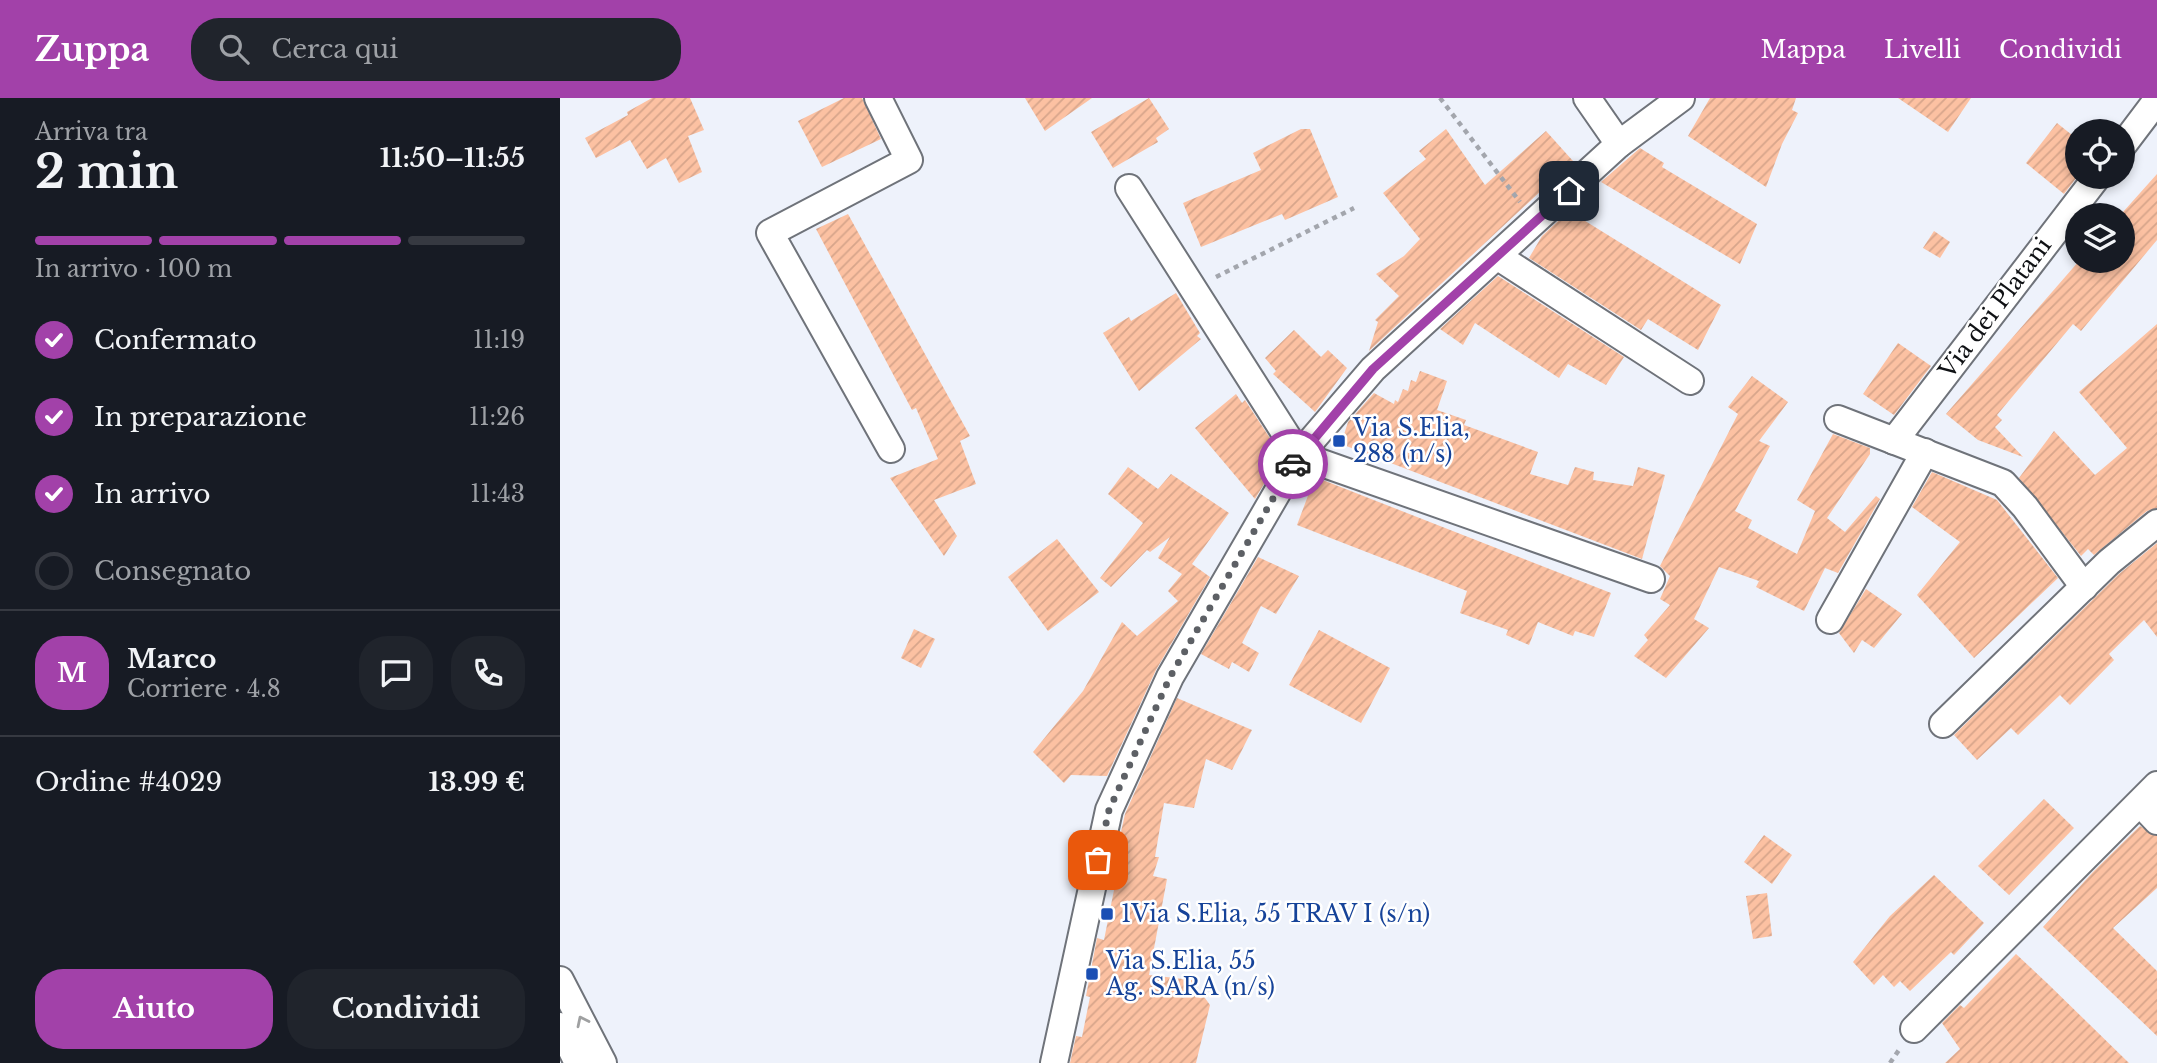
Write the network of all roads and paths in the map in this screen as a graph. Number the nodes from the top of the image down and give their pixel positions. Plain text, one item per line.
1 (878, 98) edge
2 (1440, 98) edge
3 (1587, 98) edge
4 (1681, 98) edge
5 (2157, 100) edge
6 (2135, 129) edge
7 (1619, 144) junction
8 (1129, 188) dead end
9 (2088, 189) edge
10 (1354, 208) dead end
11 (1535, 222) junction
12 (1497, 256) junction
13 (1193, 288) junction
14 (1689, 381) dead end
15 (1838, 419) dead end
16 (1894, 441) junction
17 (891, 449) dead end
18 (1925, 452) junction
19 (1299, 455) junction
20 (2157, 523) edge
21 (1651, 579) dead end
22 (2084, 587) junction
23 (1830, 620) dead end
24 (1943, 724) dead end
25 (2151, 803) edge
26 (560, 980) edge
27 (560, 1026) edge
28 (1914, 1029) dead end
29 (578, 1063) edge
30 (603, 1063) edge
31 (1054, 1063) edge

1 - 17 street
2 - 11 path
3 - 7 street
4 - 7 street
5 - 6 street
7 - 11 street
8 - 13 street
9 - 16 street, Via dei Platani
10 - 13 path
11 - 12 street
12 - 14 street
12 - 19 street
13 - 19 street
15 - 16 street
16 - 18 street
18 - 22 street
18 - 23 street
19 - 21 street
19 - 31 street
20 - 22 street
22 - 24 street
25 - 28 street
30 -> 26 street
27 - 29 street

